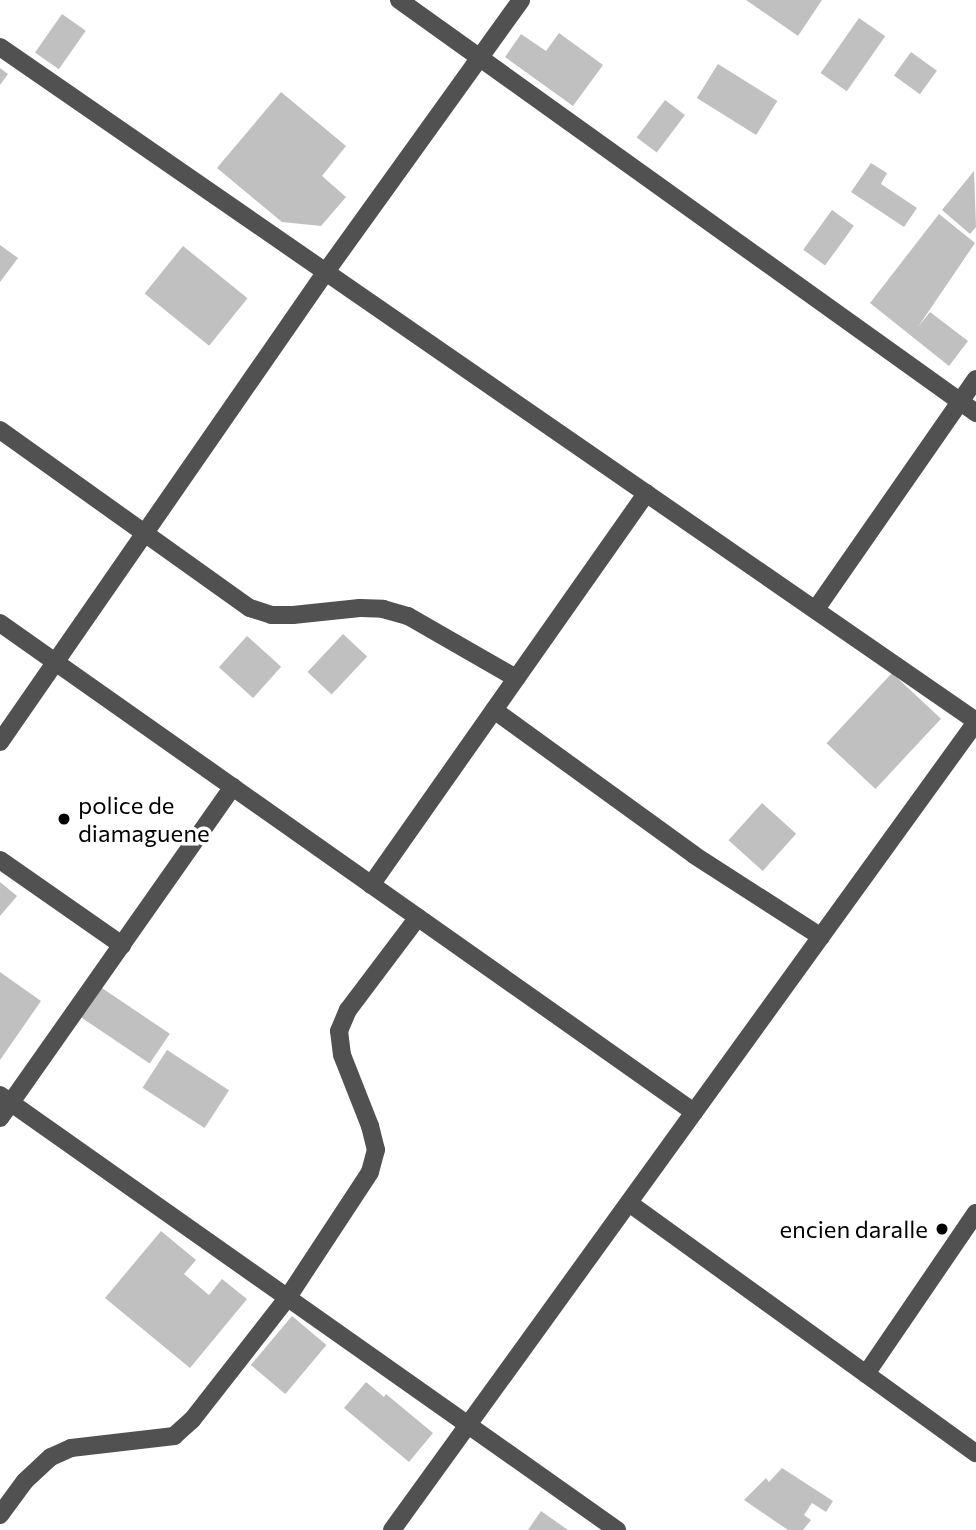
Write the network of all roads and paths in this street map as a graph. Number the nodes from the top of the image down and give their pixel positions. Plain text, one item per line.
1 (399, 0) edge
2 (520, 0) edge
3 (0, 47) edge
4 (479, 56) junction
5 (325, 273) junction
6 (976, 379) edge
7 (960, 402) junction
8 (976, 413) edge
9 (0, 430) edge
10 (646, 493) junction
11 (145, 535) junction
12 (816, 609) junction
13 (0, 623) edge
14 (57, 663) junction
15 (516, 678) junction
16 (494, 710) junction
17 (976, 721) edge
18 (0, 742) edge
19 (233, 787) junction
20 (0, 860) edge
21 (371, 885) junction
22 (418, 917) junction
23 (821, 937) junction
24 (122, 945) junction
25 (6, 1099) edge
26 (694, 1112) junction
27 (0, 1118) edge
28 (629, 1203) junction
29 (976, 1213) edge
30 (288, 1297) junction
31 (866, 1374) junction
32 (468, 1425) junction
33 (976, 1454) edge
34 (0, 1515) edge
35 (392, 1530) edge
36 (617, 1530) edge

1 - 4 street
2 - 4 street
3 - 5 street
4 - 5 street
4 - 7 street
5 - 10 street
5 - 11 street
6 - 7 street
7 - 8 street
7 - 12 street
9 - 11 street
10 - 12 street
10 - 15 street
11 - 14 street
11 - 15 street
12 - 17 street
13 - 14 street
14 - 18 street
14 - 19 street
15 - 16 street
16 - 21 street
16 - 23 street
17 - 23 street
19 - 21 street
19 - 24 street
20 - 24 street
21 - 22 street
22 - 26 street
22 - 30 street
23 - 26 street
24 - 25 street
25 - 27 street
25 - 30 street
26 - 28 street
28 - 31 street
28 - 32 street
29 - 31 street
30 - 32 street
30 - 34 street
31 - 33 street
32 - 35 street
32 - 36 street

